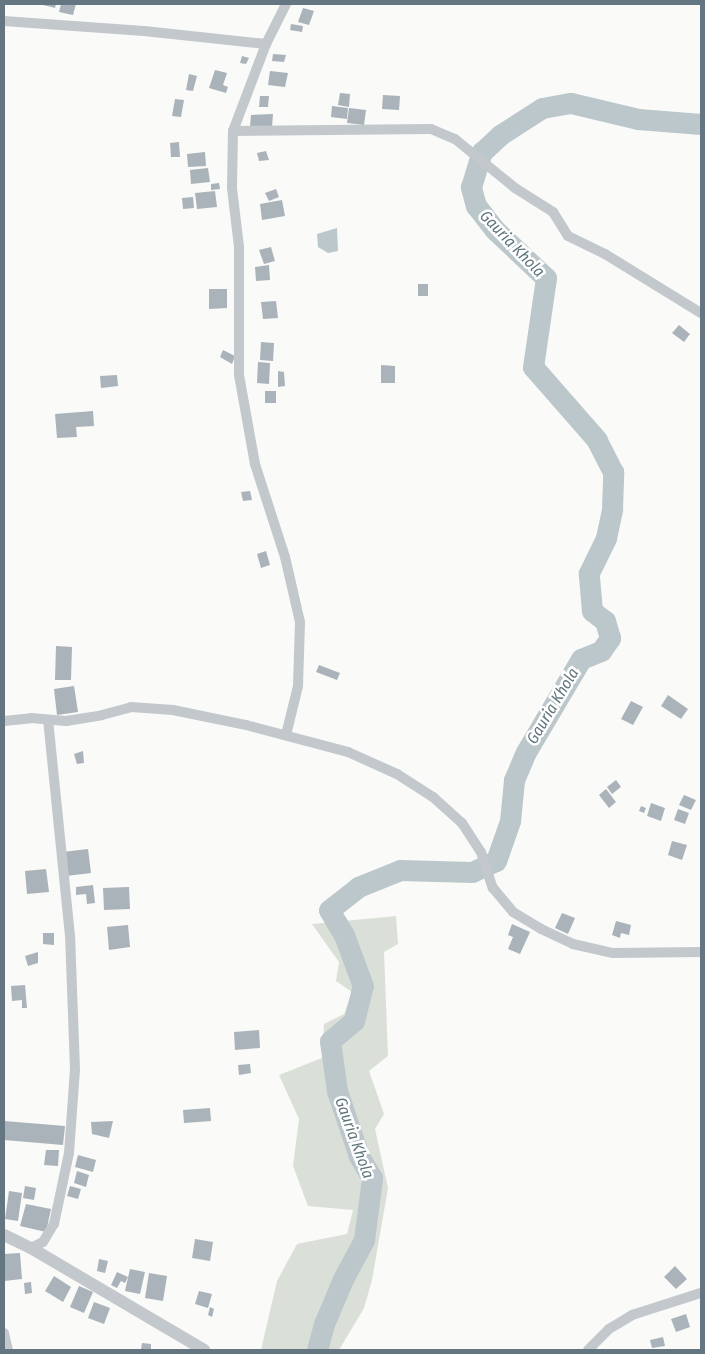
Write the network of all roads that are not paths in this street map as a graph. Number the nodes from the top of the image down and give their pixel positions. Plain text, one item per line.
1 (286, 4) edge
2 (4, 21) edge
3 (266, 44) junction
4 (233, 131) junction
5 (701, 313) edge
6 (48, 720) junction
7 (4, 721) edge
8 (286, 735) junction
9 (701, 952) edge
10 (4, 1235) edge
11 (31, 1248) junction
12 (701, 1292) edge
13 (4, 1333) edge
14 (8, 1350) edge
15 (204, 1350) edge
16 (588, 1350) edge

1 - 3 street
2 - 3 street
3 - 4 street
4 - 5 street
4 - 8 street
6 - 7 street
6 - 8 street
6 - 11 street
8 - 9 street
10 - 11 street
11 - 15 street
12 - 16 street
13 - 14 street

